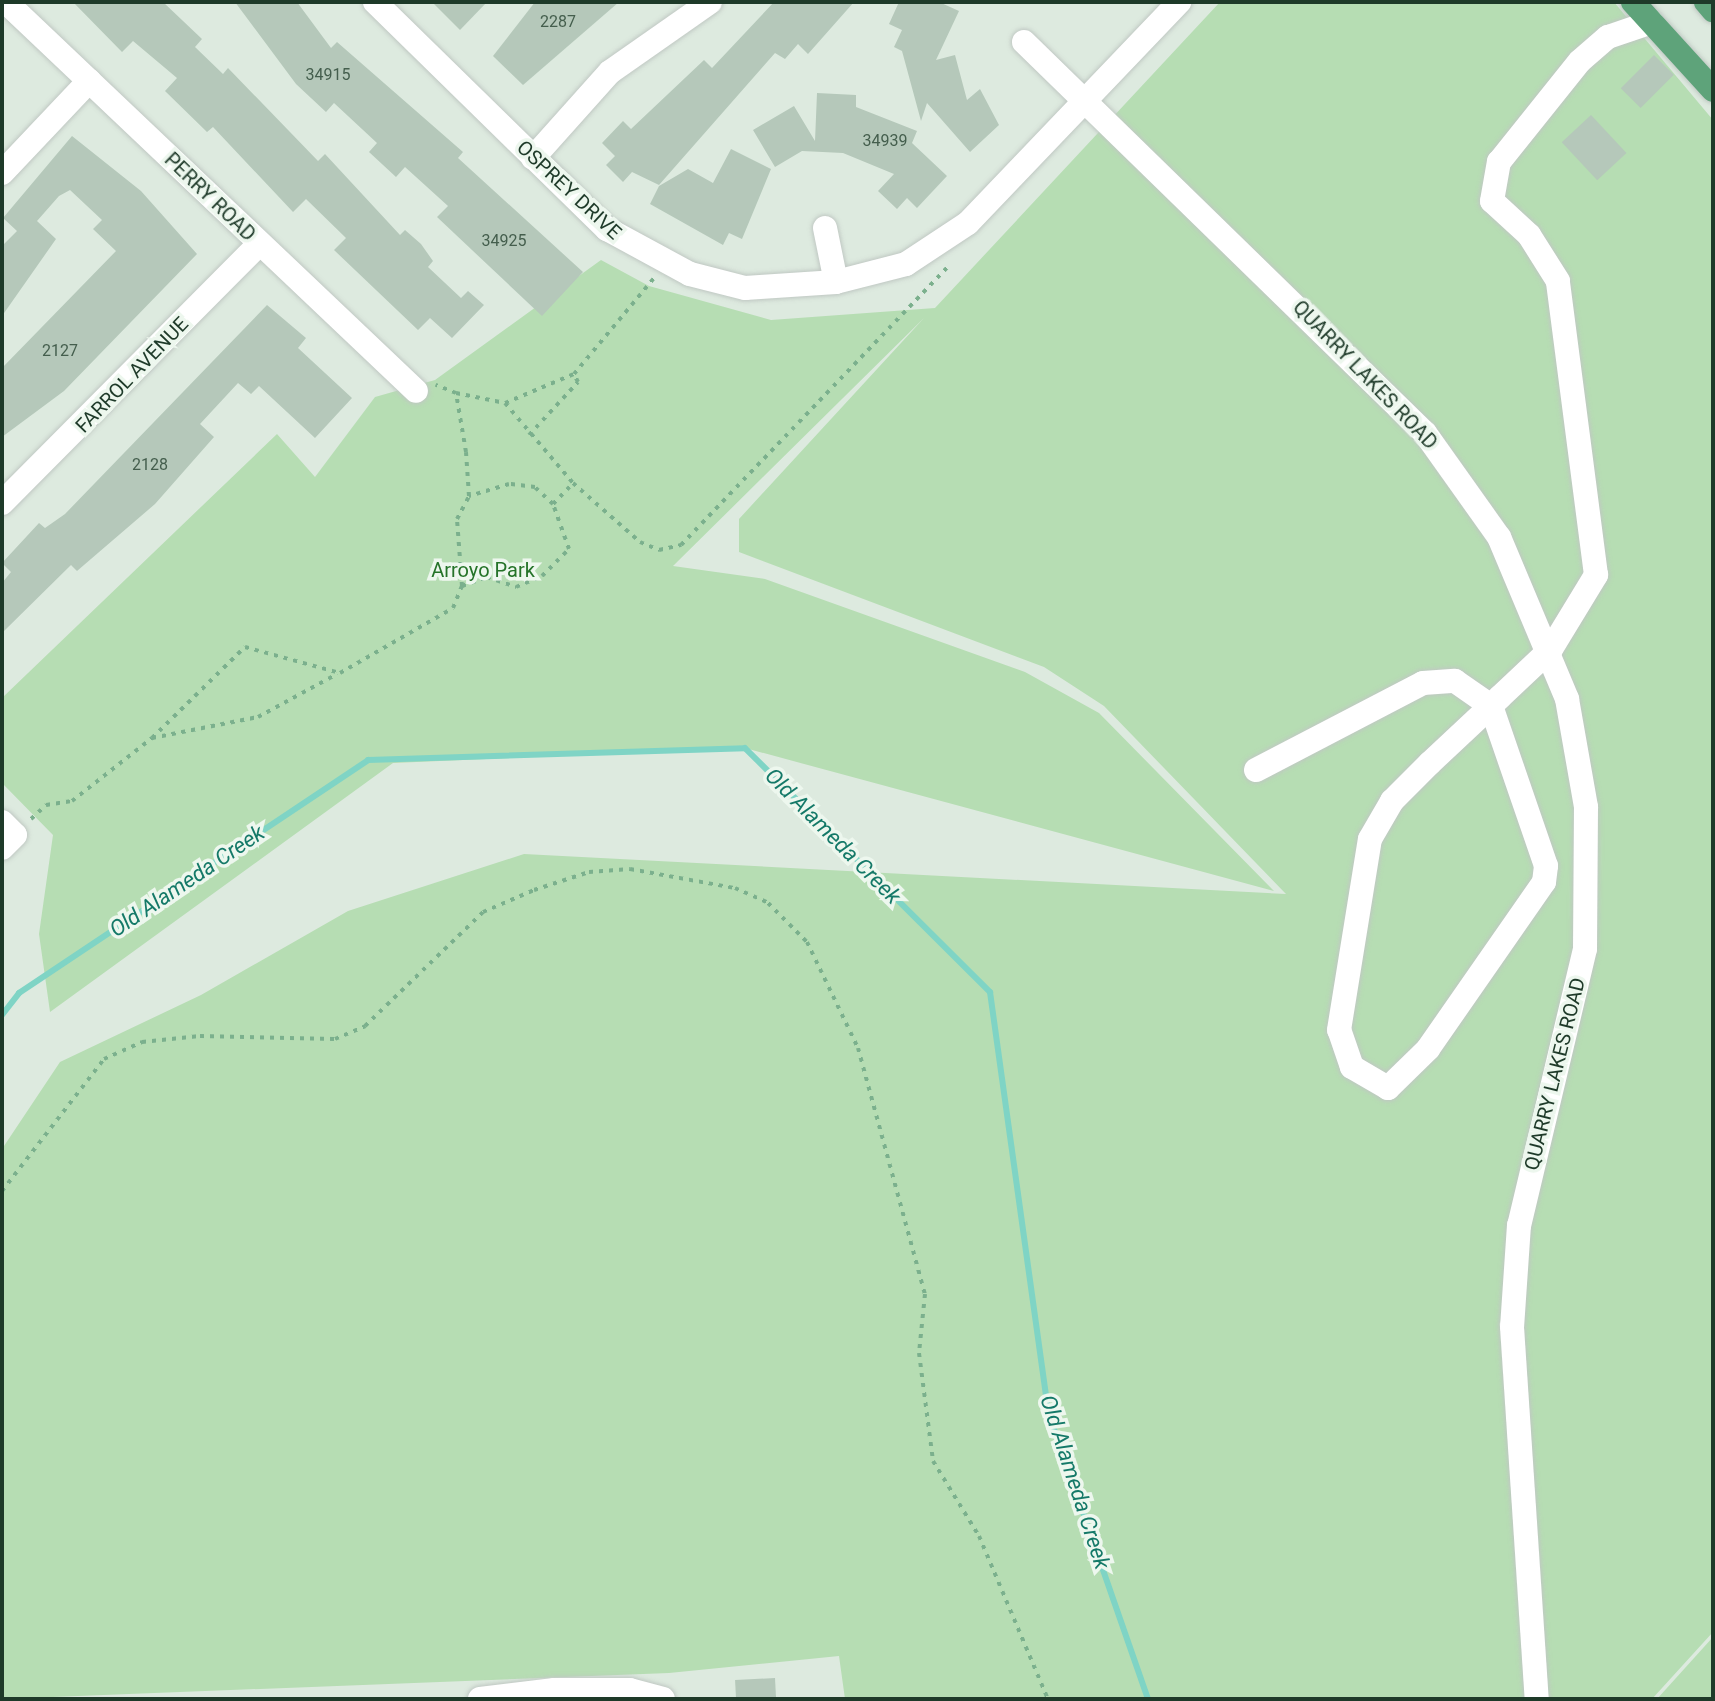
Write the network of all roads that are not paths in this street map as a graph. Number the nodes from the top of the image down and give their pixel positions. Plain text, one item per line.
1 (6, 2) edge
2 (375, 2) edge
3 (710, 2) edge
4 (1179, 2) edge
5 (1633, 2) edge
6 (1706, 2) edge
7 (1713, 10) edge
8 (1652, 22) junction
9 (1024, 42) dead end
10 (89, 81) junction
11 (1713, 90) edge
12 (1086, 102) junction
13 (533, 158) junction
14 (2, 173) edge
15 (825, 228) dead end
16 (259, 244) junction
17 (836, 282) junction
18 (425, 388) road end
19 (2, 503) edge
20 (1551, 649) junction
21 (1491, 706) junction
22 (1256, 770) dead end
23 (480, 1699) edge
24 (663, 1699) edge
25 (1537, 1699) edge

1 - 10 street, PERRY ROAD
2 - 13 street, OSPREY DRIVE
3 - 13 street
4 - 12 street, OSPREY DRIVE
5 - 8 main road
6 - 7 main road
8 - 11 main road
8 - 20 street
9 - 12 street, QUARRY LAKES ROAD
10 - 14 street
10 - 16 street, PERRY ROAD
12 - 17 street, OSPREY DRIVE
12 - 20 street, QUARRY LAKES ROAD
13 - 17 street, OSPREY DRIVE
15 - 17 street
16 - 18 street, PERRY ROAD
16 - 19 street, FARROL AVENUE
20 - 21 street
20 - 25 street, QUARRY LAKES ROAD
21 - 21 street
21 - 22 street
23 - 24 street

